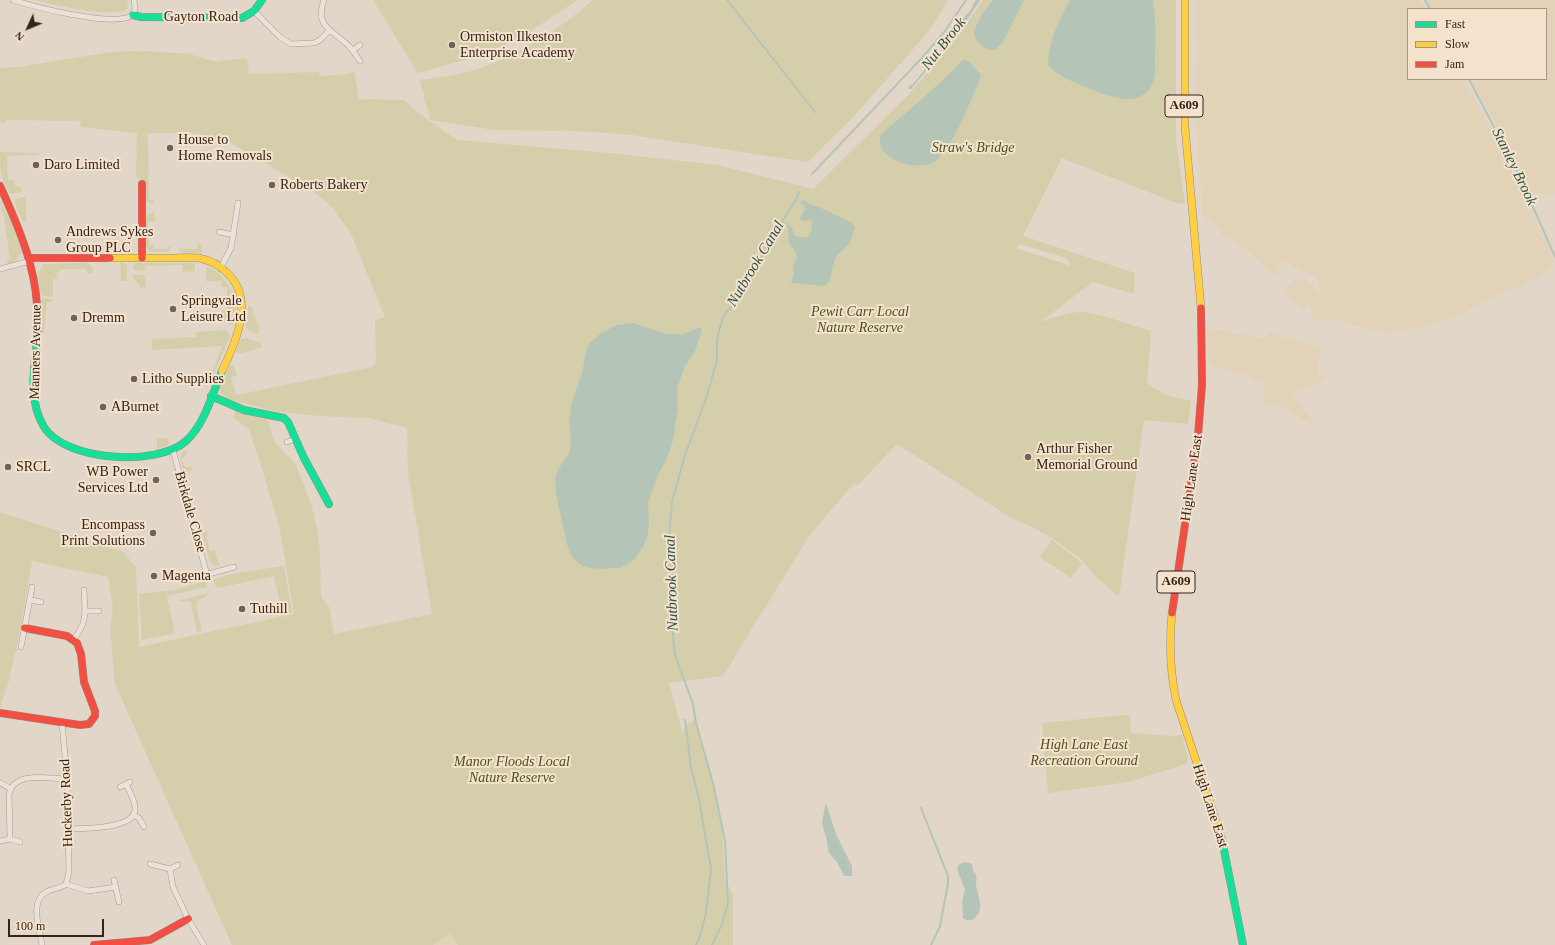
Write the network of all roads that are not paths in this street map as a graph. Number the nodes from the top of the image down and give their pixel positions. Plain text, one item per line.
1 (13, 0) edge
2 (134, 0) edge
3 (262, 0) edge
4 (324, 0) edge
5 (1185, 0) edge
6 (254, 11) junction
7 (133, 15) junction
8 (330, 30) junction
9 (360, 45) dead end
10 (353, 50) junction
11 (360, 61) dead end
12 (142, 184) dead end
13 (0, 186) edge
14 (238, 203) dead end
15 (219, 232) dead end
16 (234, 235) junction
17 (142, 258) junction
18 (30, 260) junction
19 (221, 267) junction
20 (0, 269) edge
21 (211, 396) junction
22 (295, 439) junction
23 (288, 442) dead end
24 (173, 450) junction
25 (329, 504) dead end
26 (234, 567) dead end
27 (207, 575) junction
28 (184, 581) dead end
29 (32, 587) dead end
30 (84, 590) dead end
31 (30, 600) junction
32 (41, 602) dead end
33 (86, 611) junction
34 (99, 611) dead end
35 (25, 628) junction
36 (74, 639) junction
37 (20, 647) dead end
38 (0, 713) edge
39 (62, 722) junction
40 (67, 779) junction
41 (1, 783) edge
42 (125, 784) dead end
43 (11, 789) junction
44 (133, 815) junction
45 (144, 827) dead end
46 (68, 829) junction
47 (10, 839) junction
48 (0, 841) edge
49 (20, 842) dead end
50 (150, 864) dead end
51 (178, 865) dead end
52 (170, 868) junction
53 (114, 880) dead end
54 (66, 884) junction
55 (116, 887) junction
56 (119, 902) dead end
57 (188, 919) junction
58 (135, 943) edge
59 (42, 945) edge
60 (94, 945) edge
61 (204, 945) edge
62 (1243, 945) edge

1 - 7 street
2 - 7 street
3 - 6 street, Gayton Road
4 - 8 street
5 - 62 street, High Lane East / A609
6 - 7 street, Gayton Road
6 - 8 street
8 - 10 street
9 - 10 street
10 - 11 street
12 - 17 street
13 - 18 street, Manners Avenue
14 - 16 street
15 - 16 street
16 - 19 street
17 - 18 street, Manners Avenue
17 - 19 street, Manners Avenue
18 - 20 street, Manners Avenue
18 - 24 street, Manners Avenue
19 - 21 street, Manners Avenue
21 - 22 street
21 - 24 street, Manners Avenue
22 - 23 street
22 - 25 street
24 - 27 street, Birkdale Close
26 - 27 street
27 - 28 street
29 - 31 street
30 - 33 street
31 - 32 street
31 - 35 street
33 - 34 street
33 - 36 street
35 - 36 street
35 - 37 street
36 - 39 street
38 - 39 street
39 - 40 street, Huckerby Road
40 - 43 street
40 - 46 street, Huckerby Road
41 - 43 street
42 - 44 street
43 - 47 street
44 - 45 street
44 - 46 street
46 - 54 street, Huckerby Road
47 - 48 street
47 - 49 street
50 - 52 street
51 - 52 street
52 - 57 street
53 - 55 street
54 - 55 street
54 - 59 street
55 - 56 street
57 - 58 street
57 - 61 street
58 - 60 street

